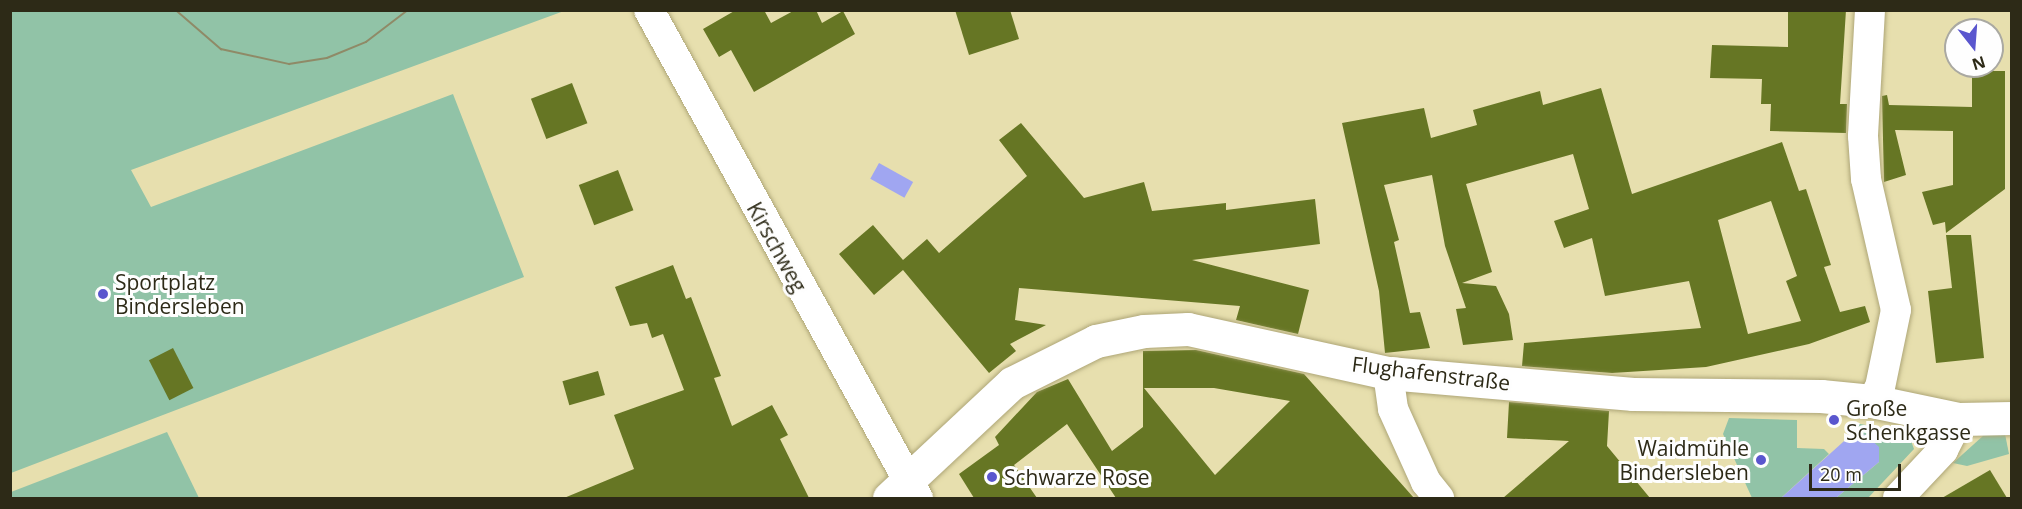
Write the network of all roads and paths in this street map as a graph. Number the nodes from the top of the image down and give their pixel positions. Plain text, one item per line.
1 (649, 10) edge
2 (1870, 10) edge
3 (1388, 373) junction
4 (1872, 400) junction
5 (2012, 418) edge
6 (1959, 419) junction
7 (905, 493) edge
8 (1439, 498) edge
9 (1898, 498) edge

1 - 7 street, Kirschweg
2 - 4 street
3 - 4 street, Flughafenstraße
3 - 7 street, Flughafenstraße
3 - 8 street
4 - 6 street, Flughafenstraße
5 - 6 street, Flughafenstraße
6 - 9 street

